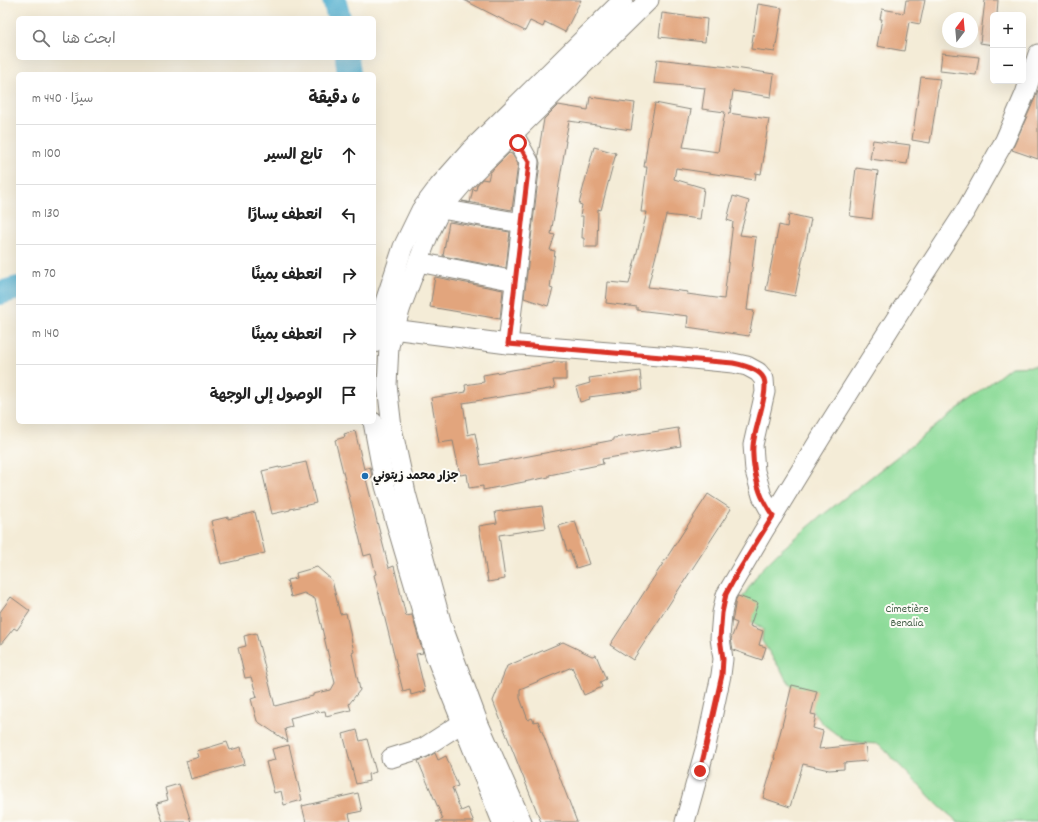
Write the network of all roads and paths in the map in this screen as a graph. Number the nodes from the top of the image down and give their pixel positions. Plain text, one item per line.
1 (649, 0) edge
2 (616, 2) edge
3 (1038, 54) edge
4 (513, 134) junction
5 (441, 209) junction
6 (522, 223) junction
7 (418, 262) junction
8 (515, 281) junction
9 (382, 333) edge
10 (508, 344) junction
11 (373, 424) edge
12 (773, 516) junction
13 (462, 723) junction
14 (391, 758) dead end
15 (502, 822) edge
16 (522, 822) edge
17 (685, 822) edge

1 - 4 street
2 - 9 street
3 - 12 street
4 - 5 street
4 - 6 street
5 - 6 street
5 - 7 street
6 - 8 street
7 - 8 street
7 - 9 street
8 - 10 street
9 - 10 street
9 - 16 street
10 - 12 street
11 - 13 street
12 - 17 street
13 - 14 street
13 - 15 street

